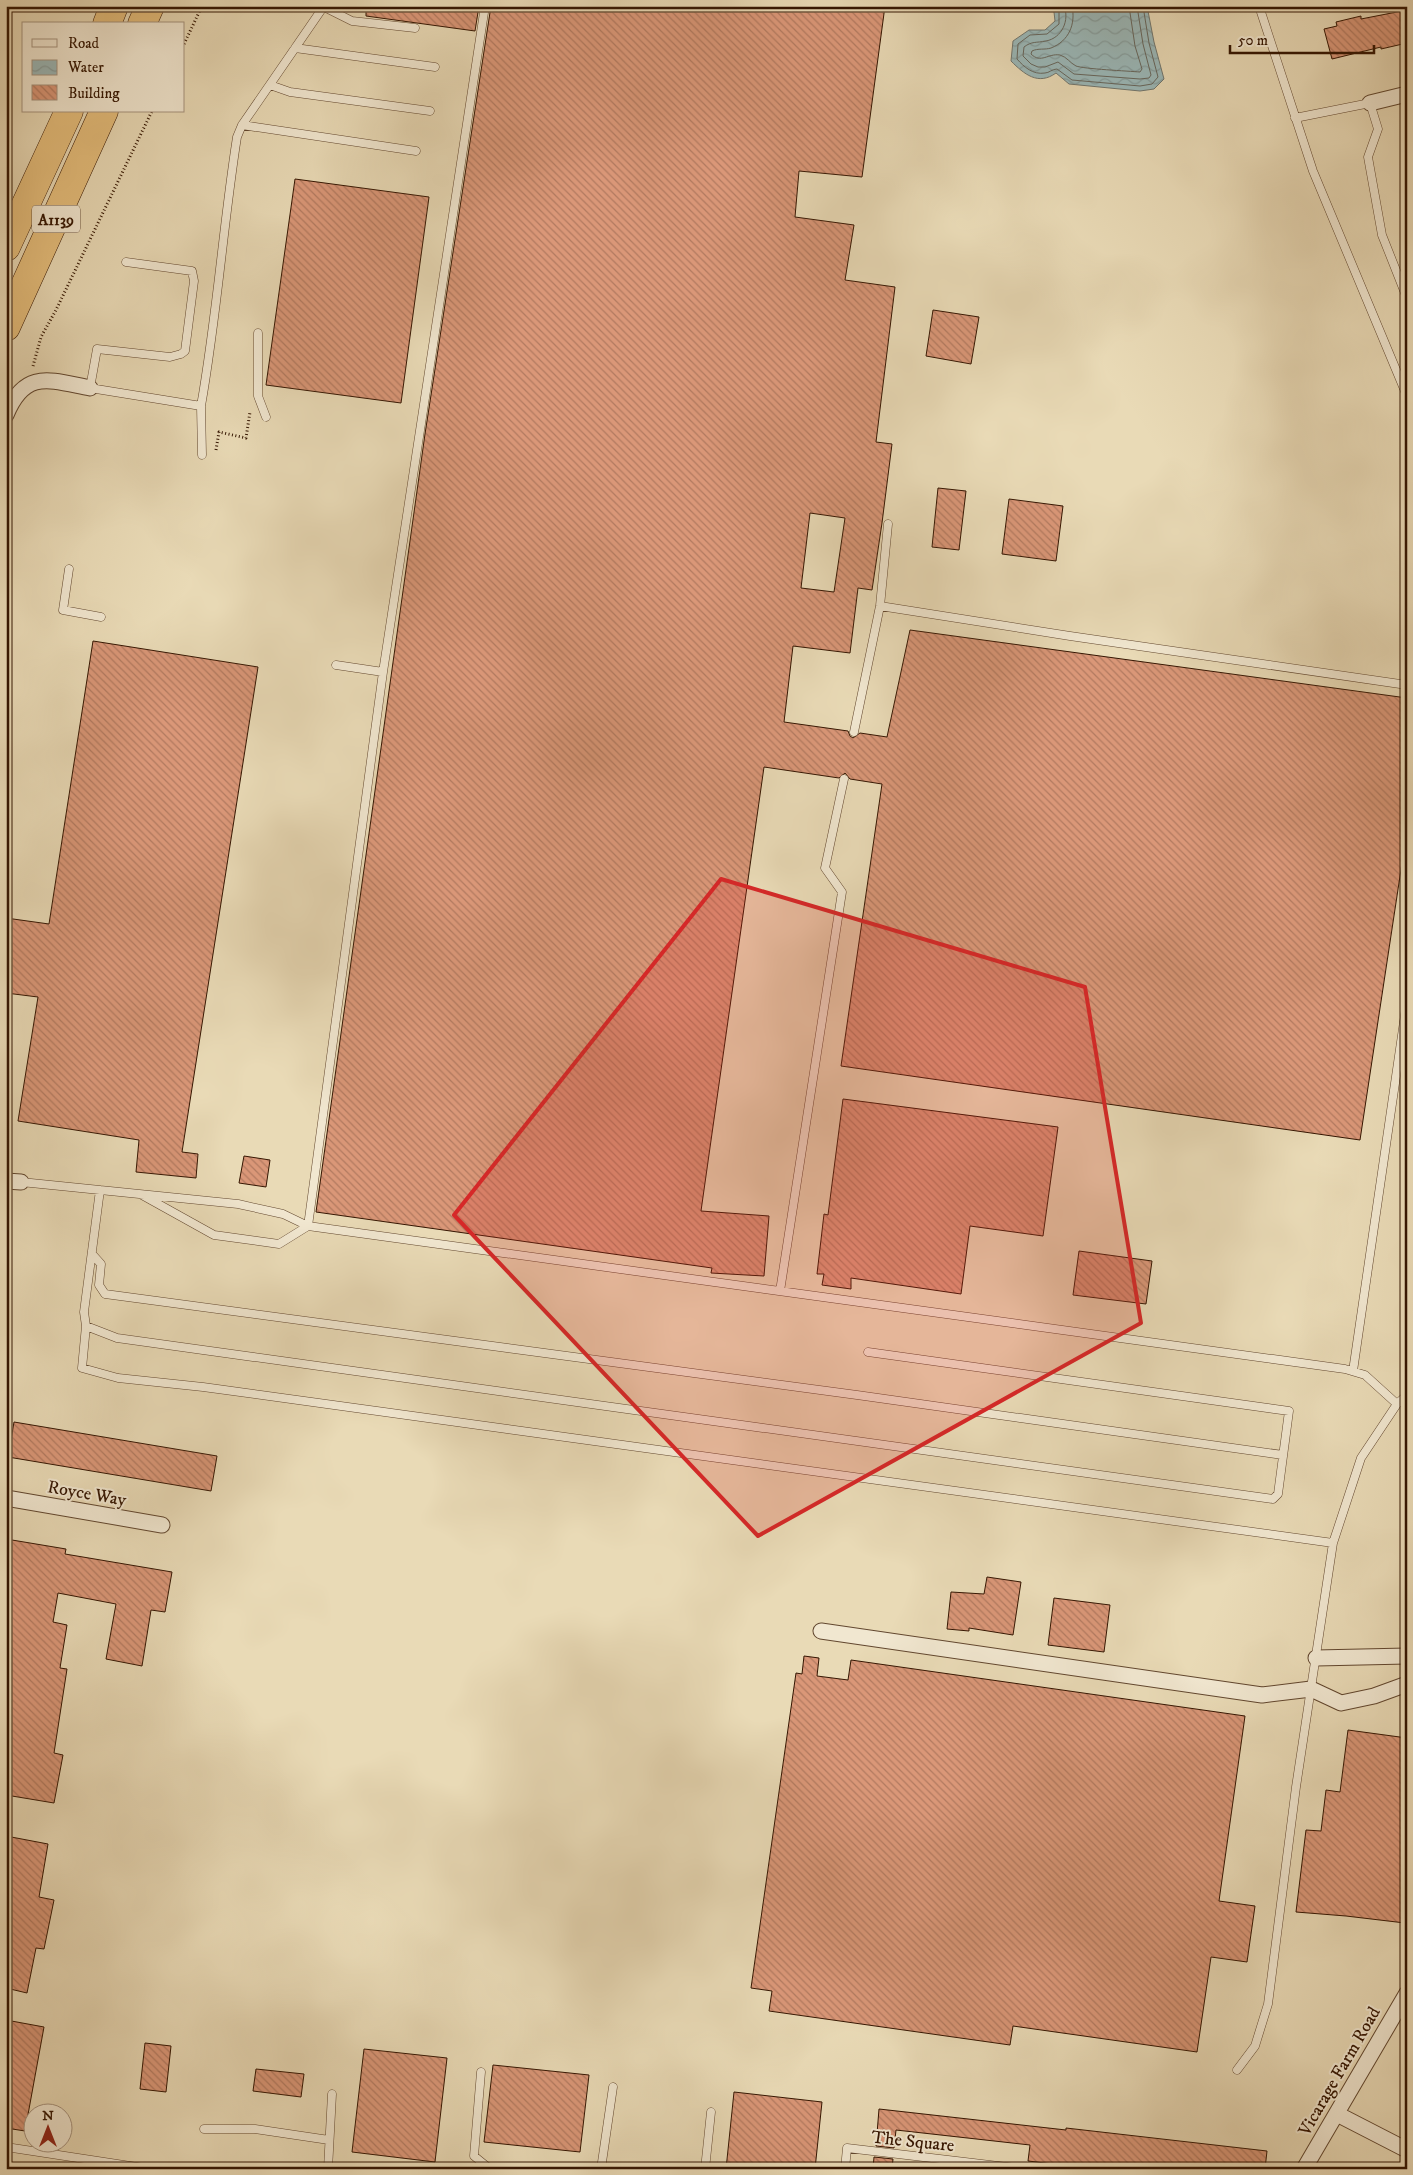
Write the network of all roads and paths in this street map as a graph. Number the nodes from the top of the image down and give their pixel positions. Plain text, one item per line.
1 (114, 6) edge
2 (150, 6) edge
3 (202, 6) edge
4 (324, 6) edge
5 (485, 6) edge
6 (1258, 6) edge
7 (107, 22) edge
8 (143, 22) edge
9 (415, 28) dead end
10 (185, 42) edge
11 (296, 48) junction
12 (435, 68) dead end
13 (270, 85) junction
14 (1407, 94) edge
15 (1370, 103) junction
16 (430, 111) dead end
17 (68, 112) edge
18 (104, 112) edge
19 (152, 112) edge
20 (1295, 118) junction
21 (242, 125) junction
22 (416, 150) dead end
23 (6, 247) edge
24 (126, 262) dead end
25 (1407, 298) edge
26 (6, 326) edge
27 (258, 333) dead end
28 (32, 383) junction
29 (90, 388) junction
30 (258, 396) junction
31 (1407, 396) edge
32 (202, 406) junction
33 (6, 415) edge
34 (266, 417) dead end
35 (216, 453) dead end
36 (202, 455) dead end
37 (888, 524) dead end
38 (69, 569) dead end
39 (880, 606) junction
40 (101, 618) dead end
41 (336, 665) dead end
42 (383, 672) junction
43 (1407, 685) edge
44 (854, 732) dead end
45 (844, 778) dead end
46 (1407, 1001) edge
47 (14, 1182) edge
48 (100, 1190) junction
49 (139, 1193) junction
50 (308, 1226) junction
51 (92, 1254) junction
52 (780, 1291) junction
53 (86, 1326) junction
54 (868, 1352) dead end
55 (1353, 1371) junction
56 (1407, 1395) edge
57 (1397, 1404) junction
58 (1283, 1455) junction
59 (6, 1498) edge
60 (162, 1525) dead end
61 (1333, 1543) junction
62 (820, 1631) dead end
63 (1407, 1656) edge
64 (1316, 1658) junction
65 (1407, 1684) edge
66 (1311, 1689) junction
67 (1407, 1993) edge
68 (1238, 2070) dead end
69 (481, 2072) dead end
70 (613, 2087) dead end
71 (332, 2094) dead end
72 (712, 2112) dead end
73 (1337, 2114) junction
74 (204, 2129) dead end
75 (329, 2140) junction
76 (6, 2147) edge
77 (1407, 2150) edge
78 (150, 2169) edge
79 (328, 2169) edge
80 (490, 2169) edge
81 (601, 2169) edge
82 (705, 2169) edge
83 (845, 2169) edge
84 (1025, 2169) edge
85 (1304, 2169) edge

1 - 7 highway
2 - 8 highway
3 - 10 path
4 - 9 lane
4 - 11 lane
5 - 42 lane
6 - 20 lane
11 - 12 lane
11 - 13 lane
13 - 16 lane
13 - 21 lane
14 - 15 street
15 - 20 lane
15 - 25 lane
17 - 23 highway, A1139
18 - 26 highway, A1139
19 - 28 path
20 - 31 lane
21 - 22 lane
21 - 32 lane
24 - 29 lane
27 - 30 lane
28 - 29 street
28 - 33 street
29 - 32 lane
30 - 34 lane
30 - 35 path
32 - 36 lane
37 - 39 lane
38 - 40 lane
39 - 43 lane
39 - 44 lane
41 - 42 lane
42 - 50 lane
45 - 52 lane
46 - 55 lane
47 - 48 lane
48 - 49 lane
48 - 51 lane
49 - 50 lane
49 - 50 lane
50 - 52 lane
51 - 53 lane
51 - 58 lane
52 - 55 lane
53 - 58 lane
53 - 61 lane
54 - 58 lane
55 - 57 lane
56 - 57 lane
57 - 61 lane
59 - 60 street, Royce Way
61 - 64 lane
62 - 66 street
63 - 64 street
64 - 66 lane
65 - 66 street
66 - 68 lane
67 - 73 street, Vicarage Farm Road
69 - 80 lane
70 - 81 lane
71 - 75 lane
72 - 82 lane
73 - 77 street
73 - 85 street, Vicarage Farm Road
74 - 75 lane
75 - 79 lane
76 - 78 lane
83 - 84 lane, The Square

